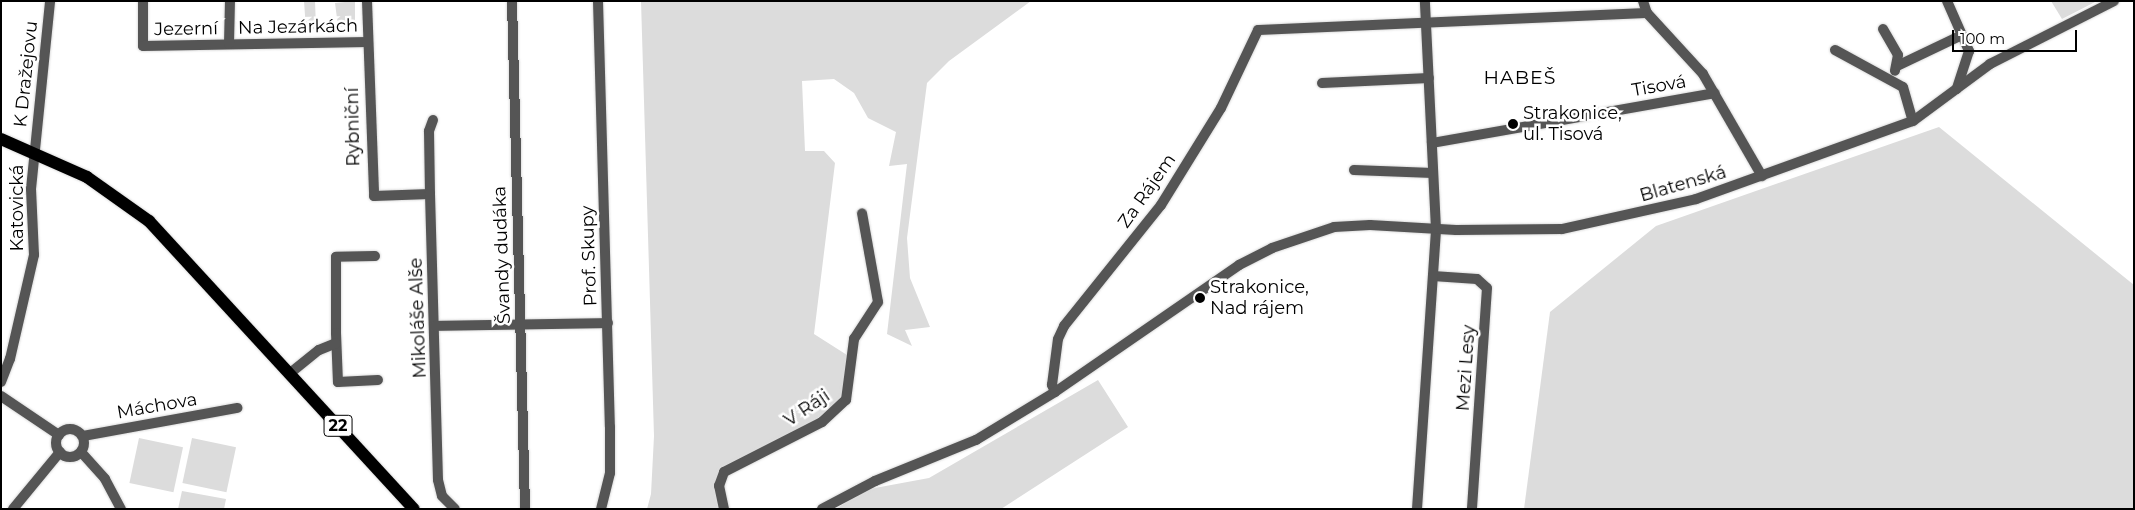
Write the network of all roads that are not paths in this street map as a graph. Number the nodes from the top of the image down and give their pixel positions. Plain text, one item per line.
1 (50, 1) edge
2 (142, 1) edge
3 (230, 1) edge
4 (367, 1) edge
5 (512, 1) edge
6 (598, 1) edge
7 (1426, 1) edge
8 (1643, 1) edge
9 (1946, 1) edge
10 (2114, 1) edge
11 (1647, 13) junction
12 (1426, 21) junction
13 (1883, 29) dead end
14 (1962, 34) junction
15 (368, 42) junction
16 (229, 44) junction
17 (1835, 50) dead end
18 (1897, 66) junction
19 (1429, 78) junction
20 (1891, 78) junction
21 (1322, 83) dead end
22 (1957, 89) junction
23 (1715, 93) junction
24 (433, 120) dead end
25 (1913, 121) junction
26 (1, 139) edge
27 (1432, 143) junction
28 (34, 151) junction
29 (1354, 170) dead end
30 (1433, 174) junction
31 (1762, 176) junction
32 (430, 194) junction
33 (862, 213) dead end
34 (1436, 229) junction
35 (375, 256) dead end
36 (1433, 276) junction
37 (608, 323) junction
38 (520, 325) junction
39 (434, 326) junction
40 (336, 343) junction
41 (290, 374) junction
42 (378, 380) dead end
43 (1, 382) edge
44 (1055, 392) junction
45 (1, 396) edge
46 (237, 408) dead end
47 (59, 435) junction
48 (83, 436) junction
49 (60, 452) junction
50 (80, 452) junction
51 (13, 509) edge
52 (122, 509) edge
53 (414, 509) edge
54 (455, 509) edge
55 (525, 509) edge
56 (601, 509) edge
57 (724, 509) edge
58 (822, 509) edge
59 (1417, 509) edge
60 (1472, 509) edge

1 - 28 street, K Dražejovu
2 - 16 street, Jezerní
3 - 16 street
4 - 15 street, Rybniční
5 - 38 street, Švandy dudáka
6 - 37 street, Prof. Skupy
7 - 12 street
8 - 11 street
9 - 14 street
10 - 22 street, Blatenská
11 - 12 street
11 - 23 street
12 - 19 street
12 - 44 street, Za Rájem
13 - 18 street
14 - 18 street
14 - 22 street
15 - 16 street, Na Jezárkách
15 - 32 street, Rybniční
17 - 20 street
18 - 20 street
19 - 21 street
19 - 27 street
20 - 25 street
22 - 25 street, Blatenská
23 - 27 street, Tisová
23 - 31 street
24 - 32 street, Mikoláše Alše
25 - 31 street, Blatenská
26 - 28 main road, 22
27 - 30 street
28 - 41 main road, 22
28 - 43 street, Katovická
29 - 30 street
30 - 34 street
31 - 34 street, Blatenská
32 - 39 street, Mikoláše Alše
33 - 57 street, V Ráji
34 - 36 street
34 - 44 street, Blatenská
35 - 40 street
36 - 59 street
36 - 60 street, Mezi Lesy
37 - 38 street
37 - 56 street, Prof. Skupy
38 - 39 street
38 - 55 street, Švandy dudáka
39 - 54 street, Mikoláše Alše
40 - 41 street
40 - 42 street
41 - 53 main road, 22
44 - 58 street, Blatenská
45 - 47 street
46 - 48 street, Máchova
47 - 48 street
47 - 49 street
48 - 50 street
49 - 50 street
49 - 51 street
50 - 52 street

